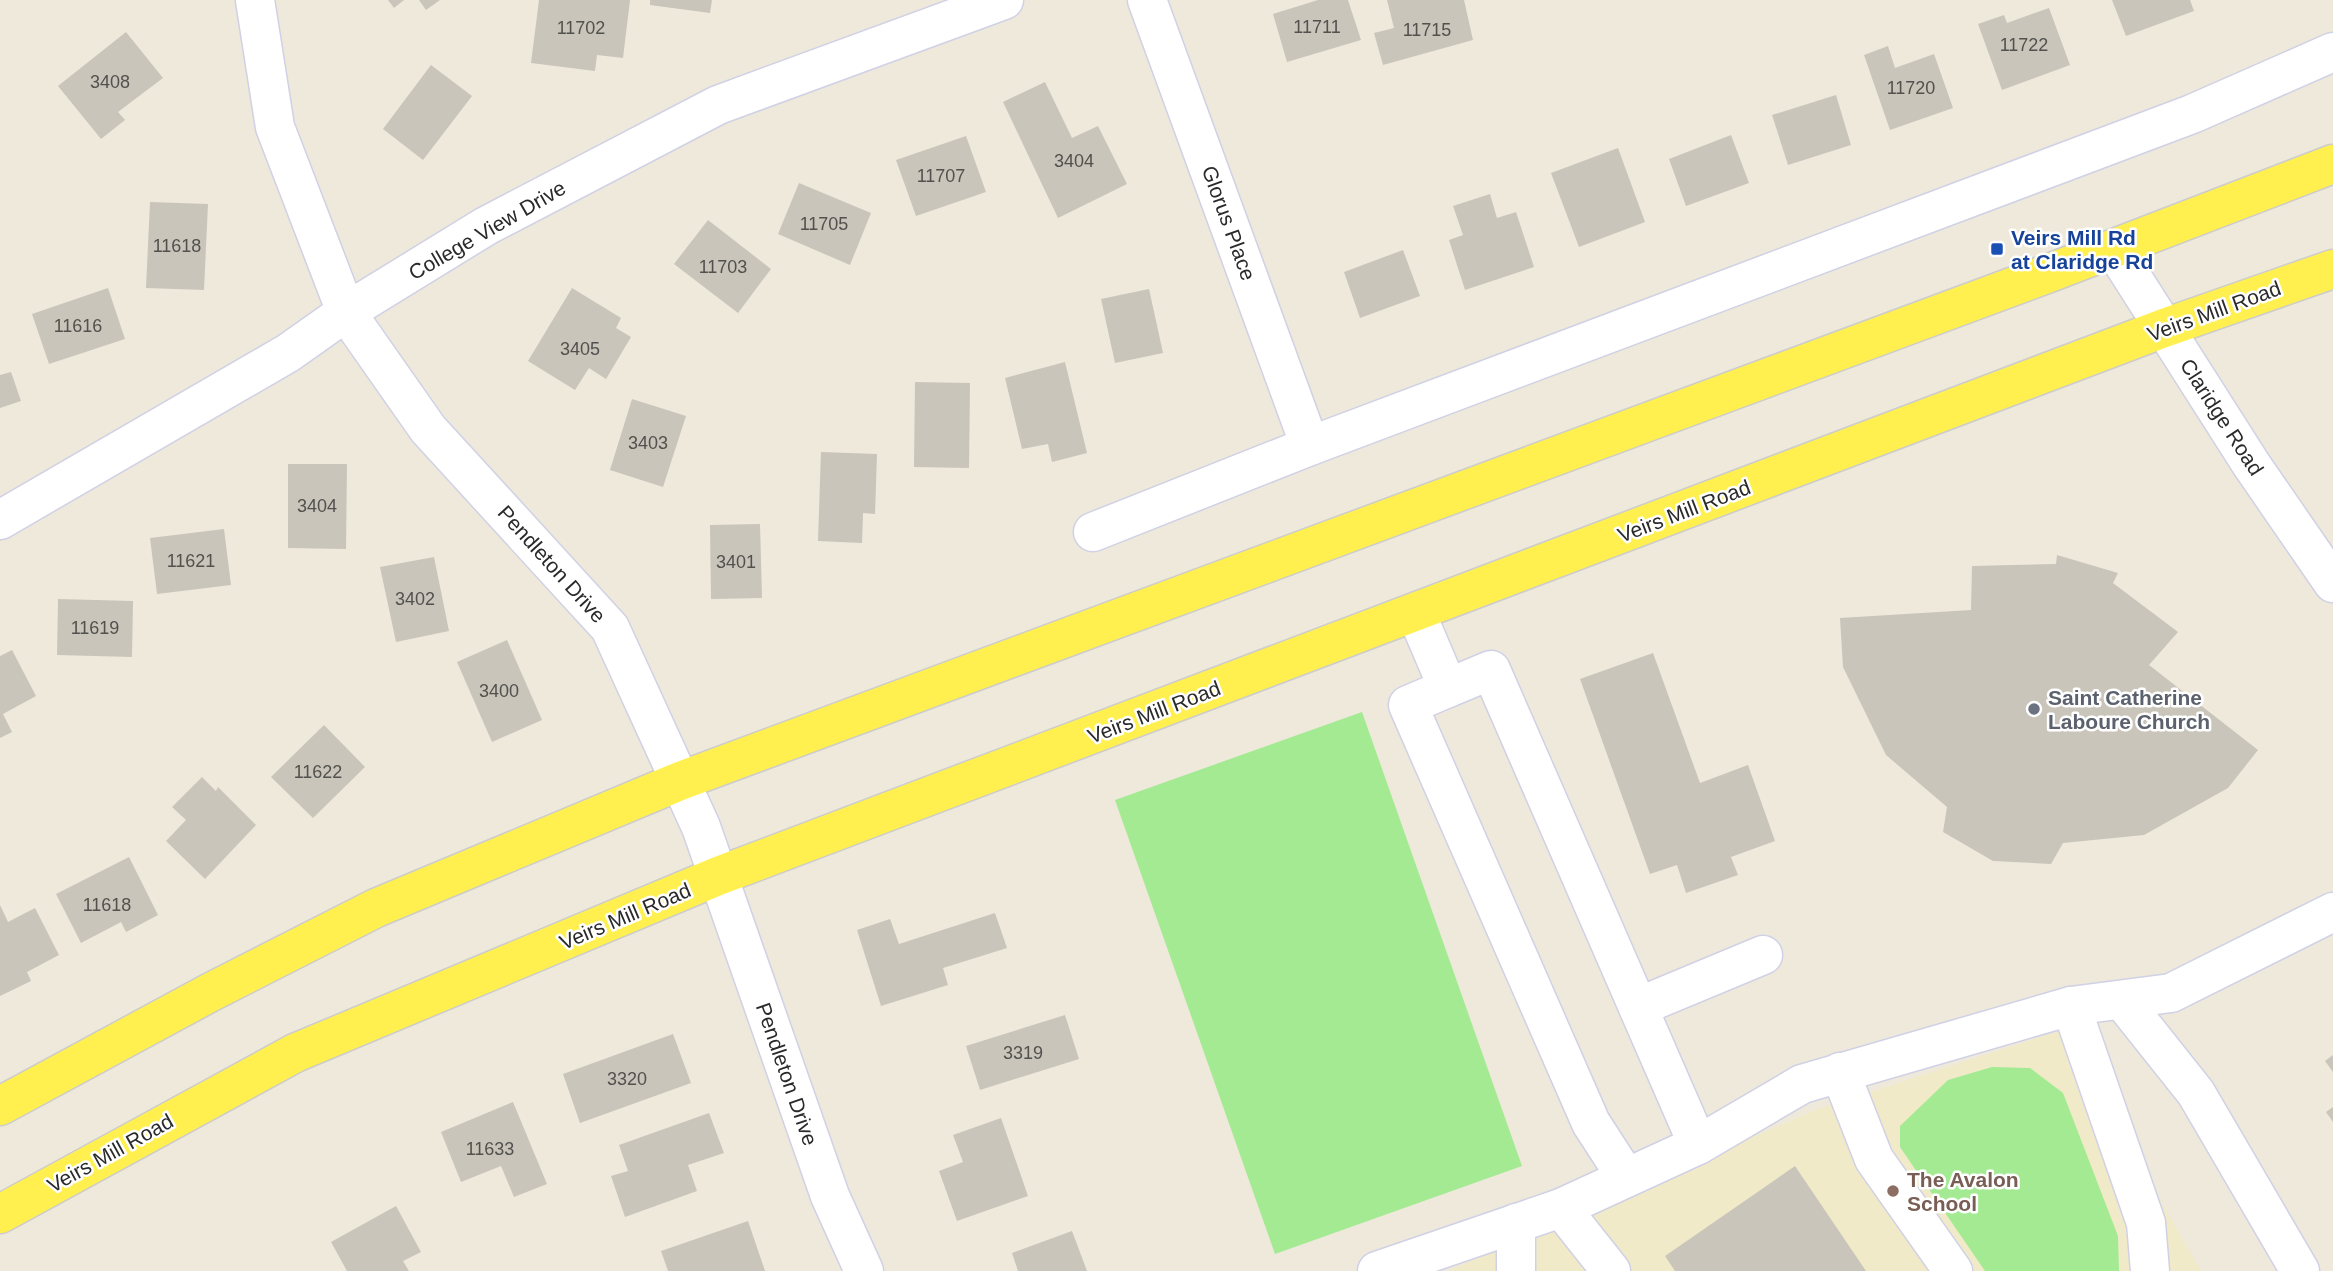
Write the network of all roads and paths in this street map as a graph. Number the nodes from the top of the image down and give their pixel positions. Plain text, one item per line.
1 (256, 0) edge
2 (1004, 0) edge
3 (1147, 0) edge
4 (2333, 52) edge
5 (2333, 164) edge
6 (2114, 249) junction
7 (2333, 269) edge
8 (346, 312) junction
9 (2164, 328) junction
10 (1310, 446) junction
11 (0, 520) edge
12 (1093, 532) dead end
13 (2333, 583) edge
14 (1416, 613) junction
15 (1448, 688) junction
16 (680, 781) junction
17 (718, 876) junction
18 (2333, 912) edge
19 (1763, 956) dead end
20 (2122, 1000) junction
21 (2071, 1006) junction
22 (1638, 1007) junction
23 (1840, 1072) junction
24 (0, 1106) edge
25 (1698, 1144) junction
26 (1626, 1177) junction
27 (1561, 1208) junction
28 (0, 1214) edge
29 (1516, 1223) junction
30 (864, 1271) edge
31 (1377, 1271) edge
32 (1516, 1271) edge
33 (1611, 1271) edge
34 (1953, 1271) edge
35 (2150, 1271) edge
36 (2301, 1271) edge

1 - 8 street, Pendleton Drive
2 - 8 street, College View Drive
3 - 10 street, Glorus Place
4 - 10 street
5 - 6 main road
6 - 9 street, Claridge Road
6 - 16 main road
7 - 9 main road, Veirs Mill Road
8 - 11 street, College View Drive
8 - 16 street, Pendleton Drive
9 - 13 street, Claridge Road
9 - 14 main road, Veirs Mill Road
10 - 12 street
14 - 15 street
14 - 17 main road, Veirs Mill Road
15 - 22 street
15 - 26 street
16 - 17 street, Pendleton Drive
16 - 24 main road
17 - 28 main road, Veirs Mill Road
17 - 30 street, Pendleton Drive
18 - 20 street
19 - 22 street
20 - 21 street
20 - 36 street
21 - 23 street
21 - 35 street
22 - 25 street
23 - 25 street
23 - 34 street
25 - 26 street
26 - 27 street
27 - 29 street
27 - 33 street
29 - 31 street
29 - 32 street

